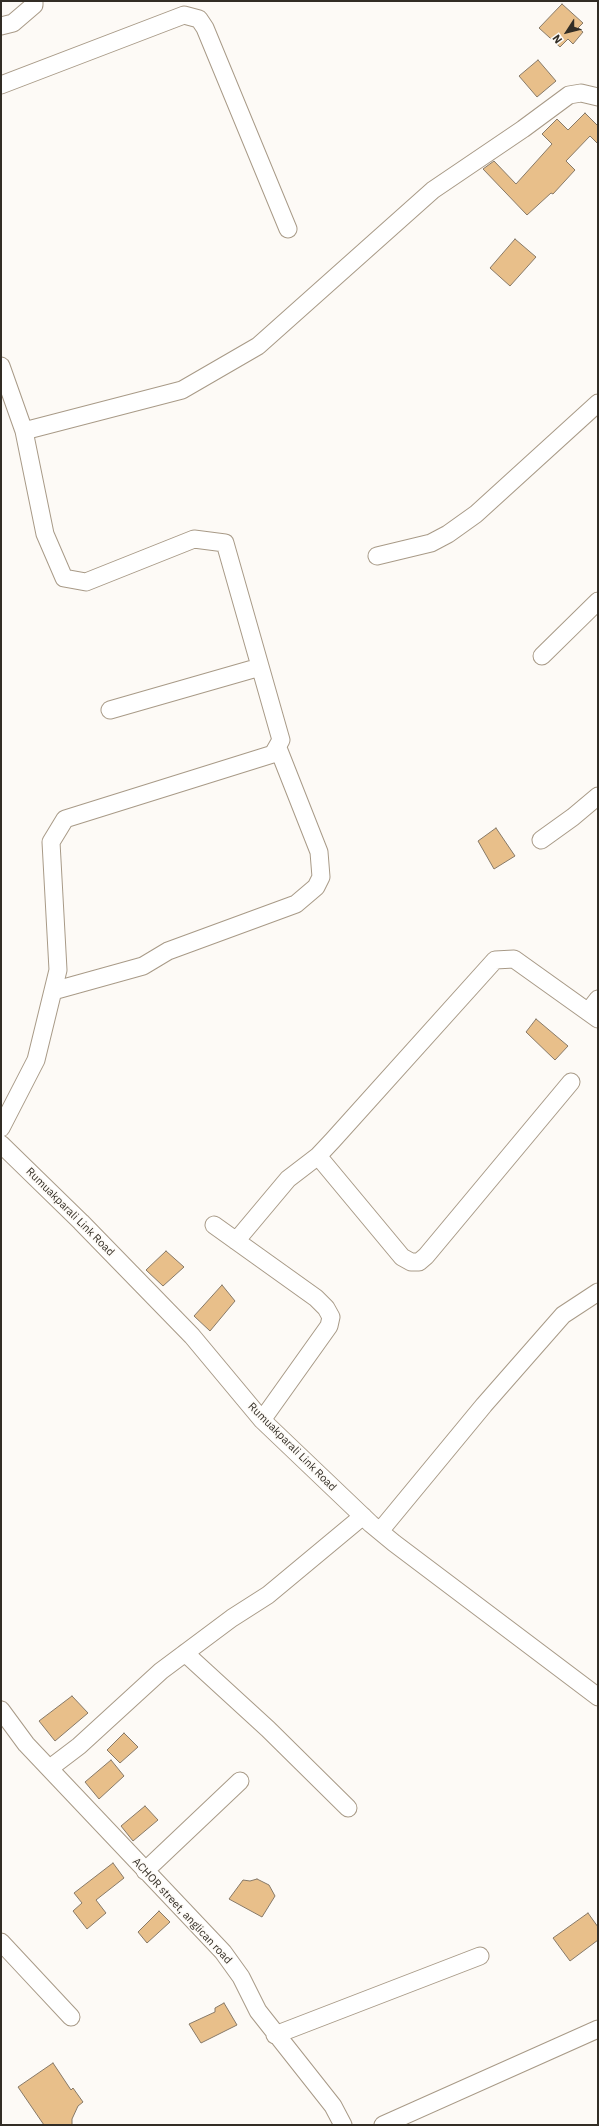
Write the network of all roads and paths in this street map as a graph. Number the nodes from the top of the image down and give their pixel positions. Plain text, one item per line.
1 (34, 1) edge
2 (1, 26) edge
3 (1, 85) edge
4 (598, 97) edge
5 (288, 229) dead end
6 (3, 375) edge
7 (598, 403) edge
8 (24, 431) junction
9 (377, 556) dead end
10 (598, 601) edge
11 (542, 656) dead end
12 (260, 667) junction
13 (110, 710) dead end
14 (278, 748) junction
15 (598, 796) edge
16 (541, 840) dead end
17 (53, 991) junction
18 (595, 1010) edge
19 (571, 1082) dead end
20 (1, 1128) edge
21 (1, 1144) edge
22 (318, 1156) junction
23 (214, 1225) dead end
24 (236, 1241) junction
25 (598, 1292) edge
26 (262, 1420) junction
27 (363, 1516) junction
28 (380, 1531) junction
29 (185, 1652) junction
30 (598, 1697) edge
31 (1, 1710) edge
32 (50, 1768) junction
33 (240, 1781) dead end
34 (348, 1808) dead end
35 (145, 1871) junction
36 (1, 1942) edge
37 (480, 1956) dead end
38 (71, 2017) dead end
39 (598, 2029) edge
40 (275, 2035) junction
41 (343, 2125) edge
42 (383, 2125) edge

1 - 2 street
3 - 5 street
4 - 8 street
6 - 8 street
7 - 9 street
8 - 12 street
10 - 11 street
12 - 13 street
12 - 14 street
14 - 17 street
14 - 17 street
15 - 16 street
17 - 20 street
18 - 22 street
19 - 22 street
21 - 26 street, Rumuakparali Link Road
22 - 24 street
23 - 24 street
24 - 26 street
25 - 28 street
26 - 27 street, Rumuakparali Link Road
27 - 28 street, Rumuakparali Link Road
27 - 29 street
28 - 30 street, Rumuakparali Link Road
29 - 32 street
29 - 34 street
31 - 32 street, ACHOR street, anglican road
32 - 35 street, ACHOR street, anglican road
33 - 35 street
35 - 40 street, ACHOR street, anglican road
36 - 38 street
37 - 40 street
39 - 42 street
40 - 41 street, ACHOR street, anglican road

